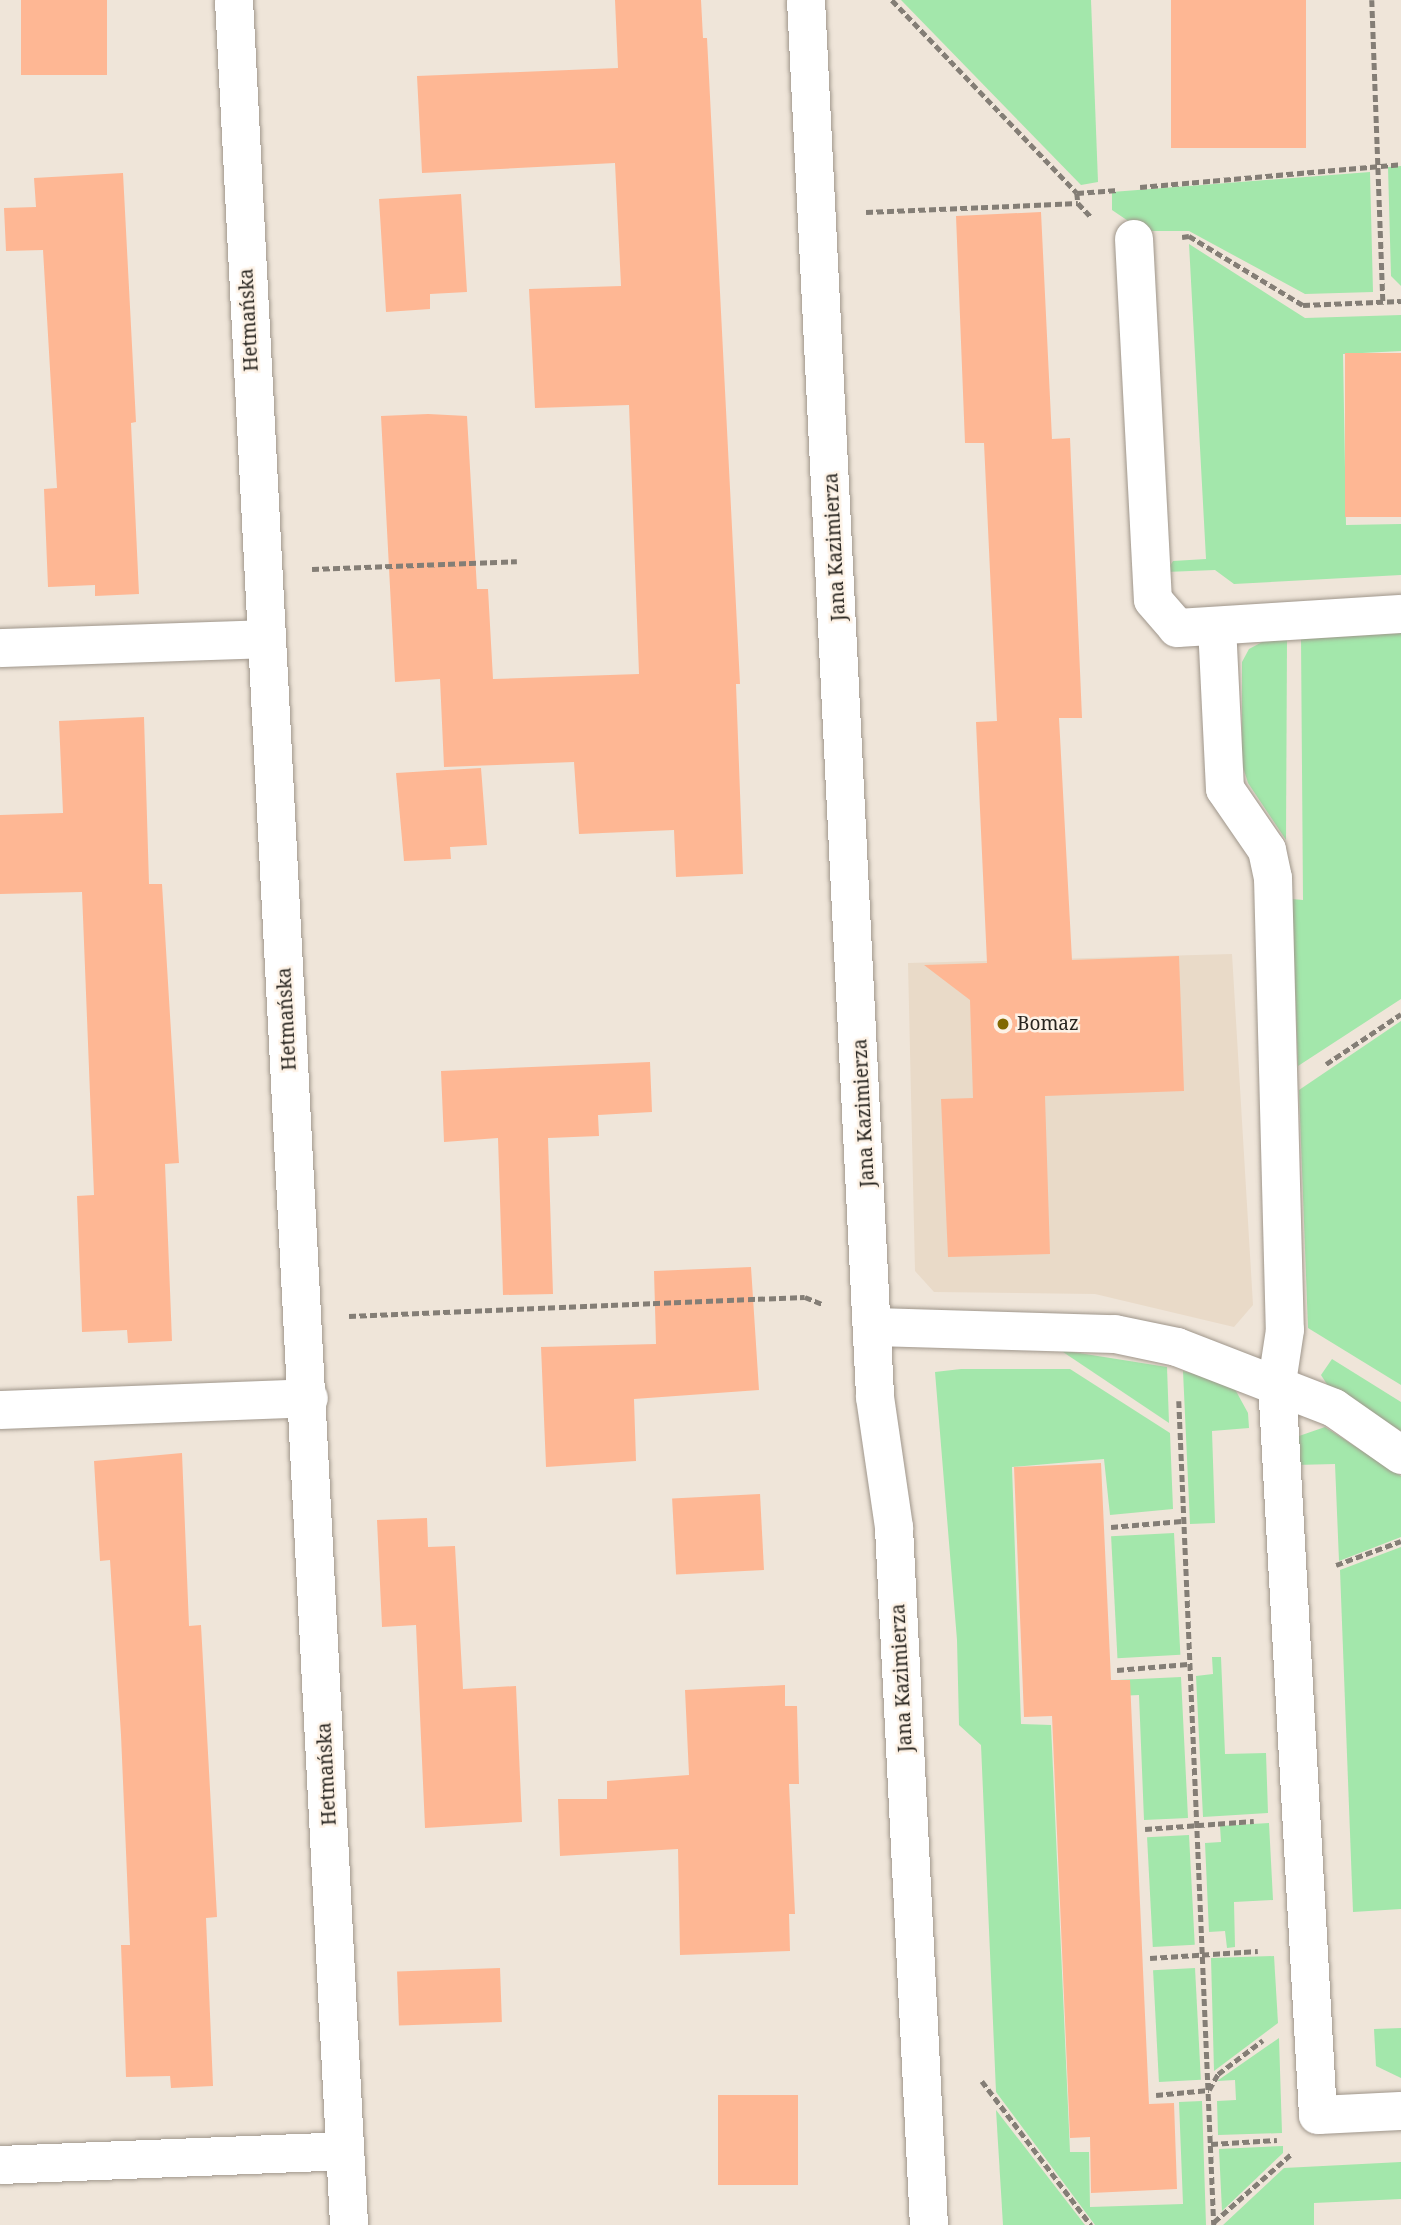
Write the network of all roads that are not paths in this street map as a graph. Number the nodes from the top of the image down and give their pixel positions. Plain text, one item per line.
1 (234, 0) edge
2 (806, 0) edge
3 (1134, 239) road end
4 (1401, 614) edge
5 (1217, 626) junction
6 (266, 639) junction
7 (0, 648) edge
8 (875, 1327) junction
9 (1277, 1382) junction
10 (309, 1398) junction
11 (0, 1410) edge
12 (1401, 1455) edge
13 (1401, 2111) edge
14 (344, 2151) junction
15 (0, 2165) edge
16 (349, 2225) edge
17 (929, 2225) edge

1 - 6 street, Hetmańska
2 - 8 street, Jana Kazimierza
3 - 5 street
4 - 5 street
5 - 9 street
6 - 7 street
6 - 10 street, Hetmańska
8 - 9 street
8 - 17 street, Jana Kazimierza
9 - 12 street
9 - 13 street
10 - 11 street
10 - 14 street, Hetmańska
14 - 15 street
14 - 16 street, Hetmańska

